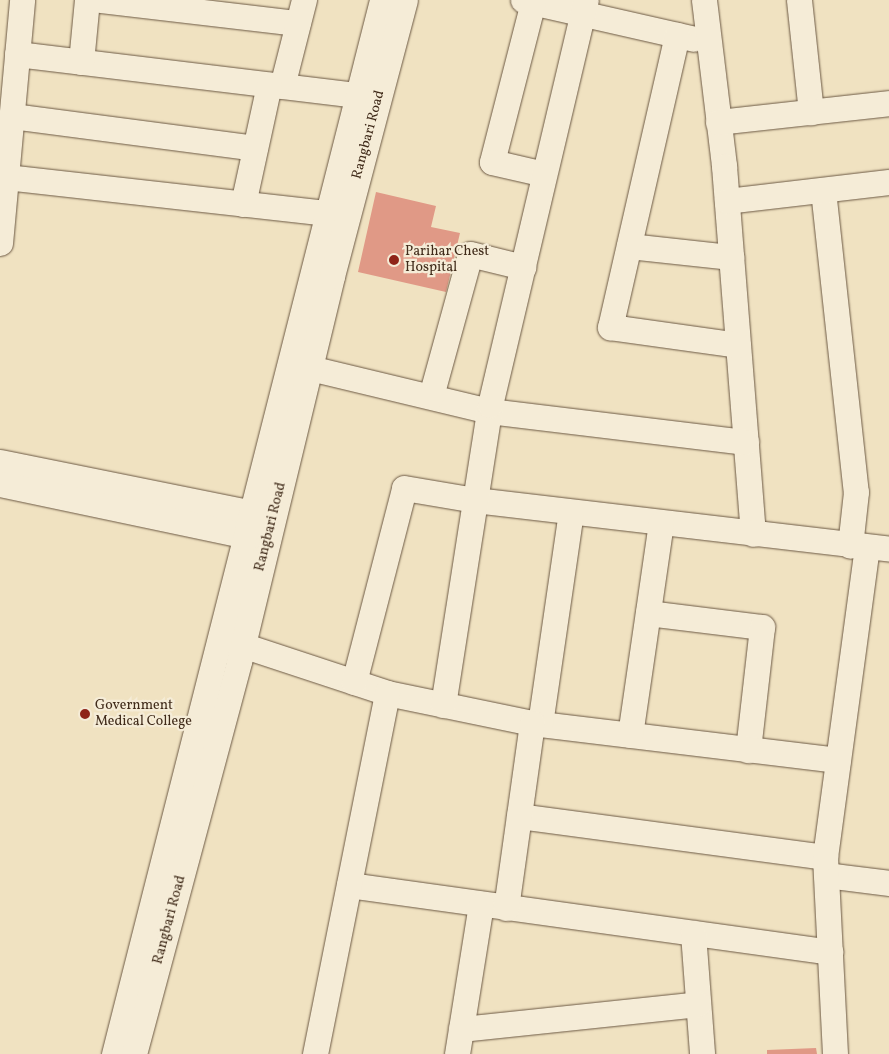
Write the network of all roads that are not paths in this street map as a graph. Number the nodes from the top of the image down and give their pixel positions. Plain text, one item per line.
1 (22, 0) edge
2 (87, 0) edge
3 (101, 0) edge
4 (382, 0) edge
5 (405, 0) edge
6 (704, 0) edge
7 (800, 0) edge
8 (528, 1) edge
9 (140, 2) edge
10 (192, 5) edge
11 (584, 7) edge
12 (301, 11) edge
13 (677, 36) junction
14 (709, 43) junction
15 (17, 54) junction
16 (81, 62) junction
17 (276, 85) junction
18 (358, 96) junction
19 (889, 103) edge
20 (811, 112) junction
21 (12, 116) junction
22 (718, 122) junction
23 (255, 148) junction
24 (544, 174) junction
25 (6, 177) junction
26 (889, 182) edge
27 (823, 190) junction
28 (726, 201) junction
29 (243, 204) junction
30 (328, 214) junction
31 (0, 243) edge
32 (629, 246) junction
33 (731, 257) junction
34 (523, 267) junction
35 (738, 345) junction
36 (310, 368) junction
37 (431, 396) junction
38 (489, 410) junction
39 (746, 442) junction
40 (0, 462) edge
41 (0, 484) edge
42 (475, 500) junction
43 (571, 512) junction
44 (661, 523) junction
45 (260, 527) junction
46 (753, 534) junction
47 (869, 548) edge
48 (648, 614) junction
49 (232, 640) junction
50 (354, 682) junction
51 (387, 694) junction
52 (443, 705) junction
53 (536, 724) junction
54 (630, 735) junction
55 (748, 750) junction
56 (838, 760) junction
57 (519, 816) junction
58 (825, 866) junction
59 (889, 883) edge
60 (349, 885) junction
61 (482, 904) junction
62 (506, 908) junction
63 (693, 933) junction
64 (830, 952) junction
65 (698, 1004) junction
66 (461, 1029) junction
67 (114, 1054) edge
68 (134, 1054) edge
69 (315, 1054) edge
70 (457, 1054) edge
71 (702, 1054) edge
72 (835, 1054) edge

1 - 15 street
2 - 16 street
3 - 9 street
4 - 18 street, Rangbari Road
5 - 36 street, Rangbari Road
6 - 14 street
7 - 20 street
8 - 11 street
8 - 24 street
9 - 10 street
10 - 12 street
11 - 13 street
11 - 24 street
12 - 17 street
13 - 14 street
13 - 32 street
14 - 22 street
15 - 16 street
15 - 21 street
16 - 17 street
17 - 18 street
17 - 23 street
18 - 30 street, Rangbari Road
19 - 20 street
20 - 22 street
21 - 23 street
21 - 25 street
22 - 28 street
23 - 29 street
24 - 34 street
25 - 29 street
25 - 31 street
26 - 27 street
27 - 28 street
27 - 47 street
28 - 33 street
29 - 30 street
30 - 45 street, Rangbari Road
32 - 33 street
32 - 35 street
33 - 35 street
34 - 37 street
34 - 38 street
35 - 39 street
36 - 37 street
36 - 45 street, Rangbari Road
37 - 38 street
38 - 39 street
38 - 42 street
39 - 46 street
40 - 45 street
41 - 45 street
42 - 43 street
42 - 50 street
42 - 52 street
43 - 44 street
43 - 53 street
44 - 46 street
44 - 48 street
45 - 49 street, Rangbari Road
46 - 47 street
47 - 56 street
48 - 54 street
48 - 55 street
49 - 50 street
49 - 67 street, Rangbari Road
49 - 68 street, Rangbari Road
50 - 51 street
51 - 52 street
51 - 60 street
52 - 53 street
53 - 54 street
53 - 57 street
54 - 55 street
55 - 56 street
56 - 58 street
57 - 58 street
57 - 62 street
58 - 59 street
58 - 64 street
60 - 61 street
60 - 69 street
61 - 62 street
61 - 66 street
62 - 63 street
63 - 64 street
63 - 65 street
64 - 72 street
65 - 66 street
65 - 71 street
66 - 70 street

